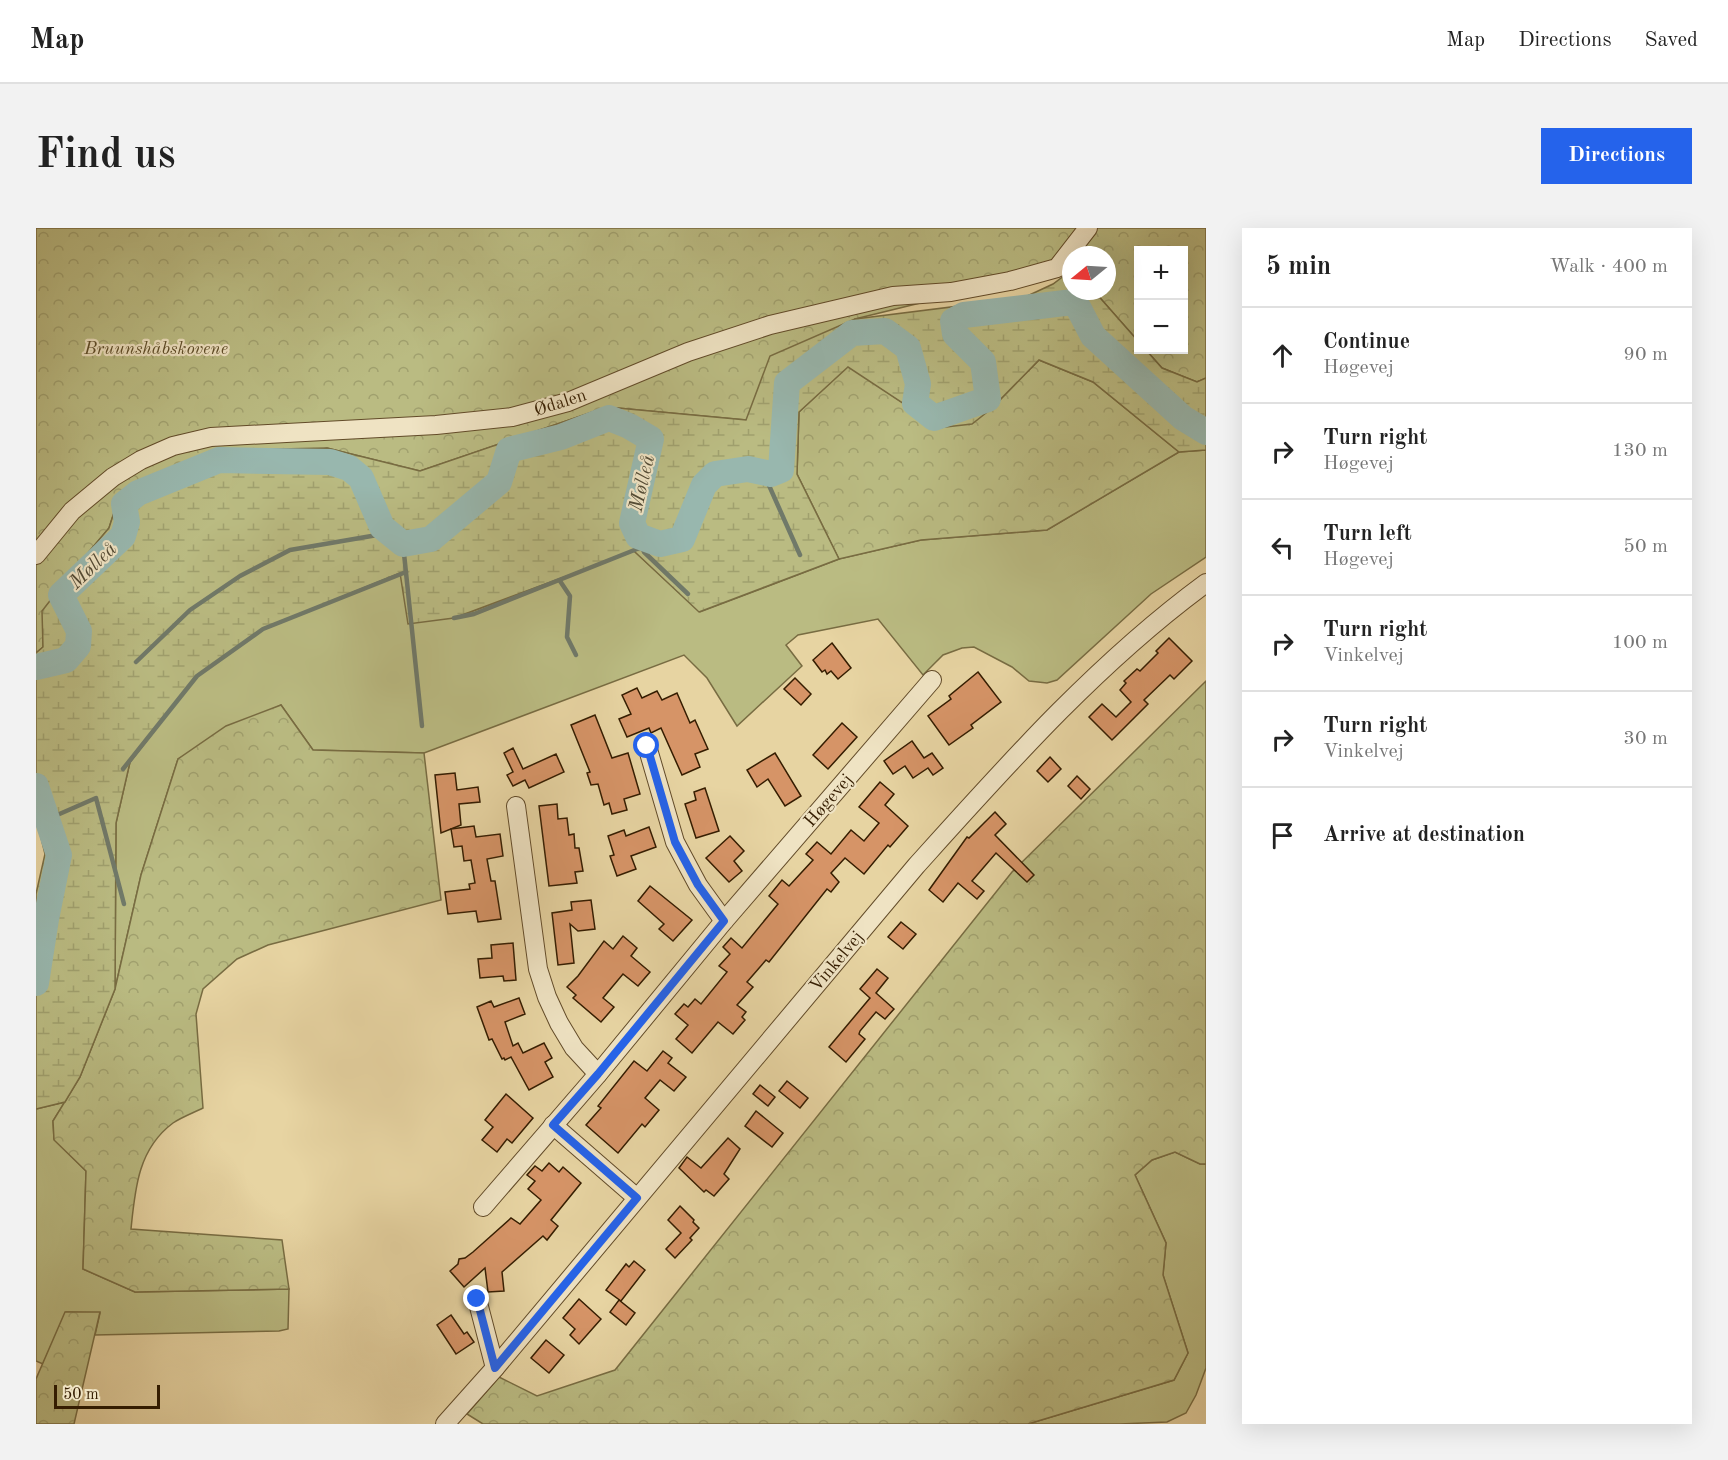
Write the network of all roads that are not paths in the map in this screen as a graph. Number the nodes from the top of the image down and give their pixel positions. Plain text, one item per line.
1 (1088, 228) edge
2 (36, 555) edge
3 (1206, 583) edge
4 (932, 680) dead end
5 (647, 746) dead end
6 (516, 806) dead end
7 (724, 921) junction
8 (598, 1074) junction
9 (553, 1125) junction
10 (637, 1198) junction
11 (483, 1207) dead end
12 (477, 1299) dead end
13 (495, 1368) junction
14 (445, 1424) edge

1 - 2 street, Ødalen
3 - 10 street, Vinkelvej
4 - 7 street, Høgevej
5 - 7 street
6 - 8 street
7 - 8 street, Høgevej
8 - 9 street, Høgevej
9 - 10 street
9 - 11 street, Høgevej
10 - 13 street, Vinkelvej
12 - 13 street
13 - 14 street, Vinkelvej

